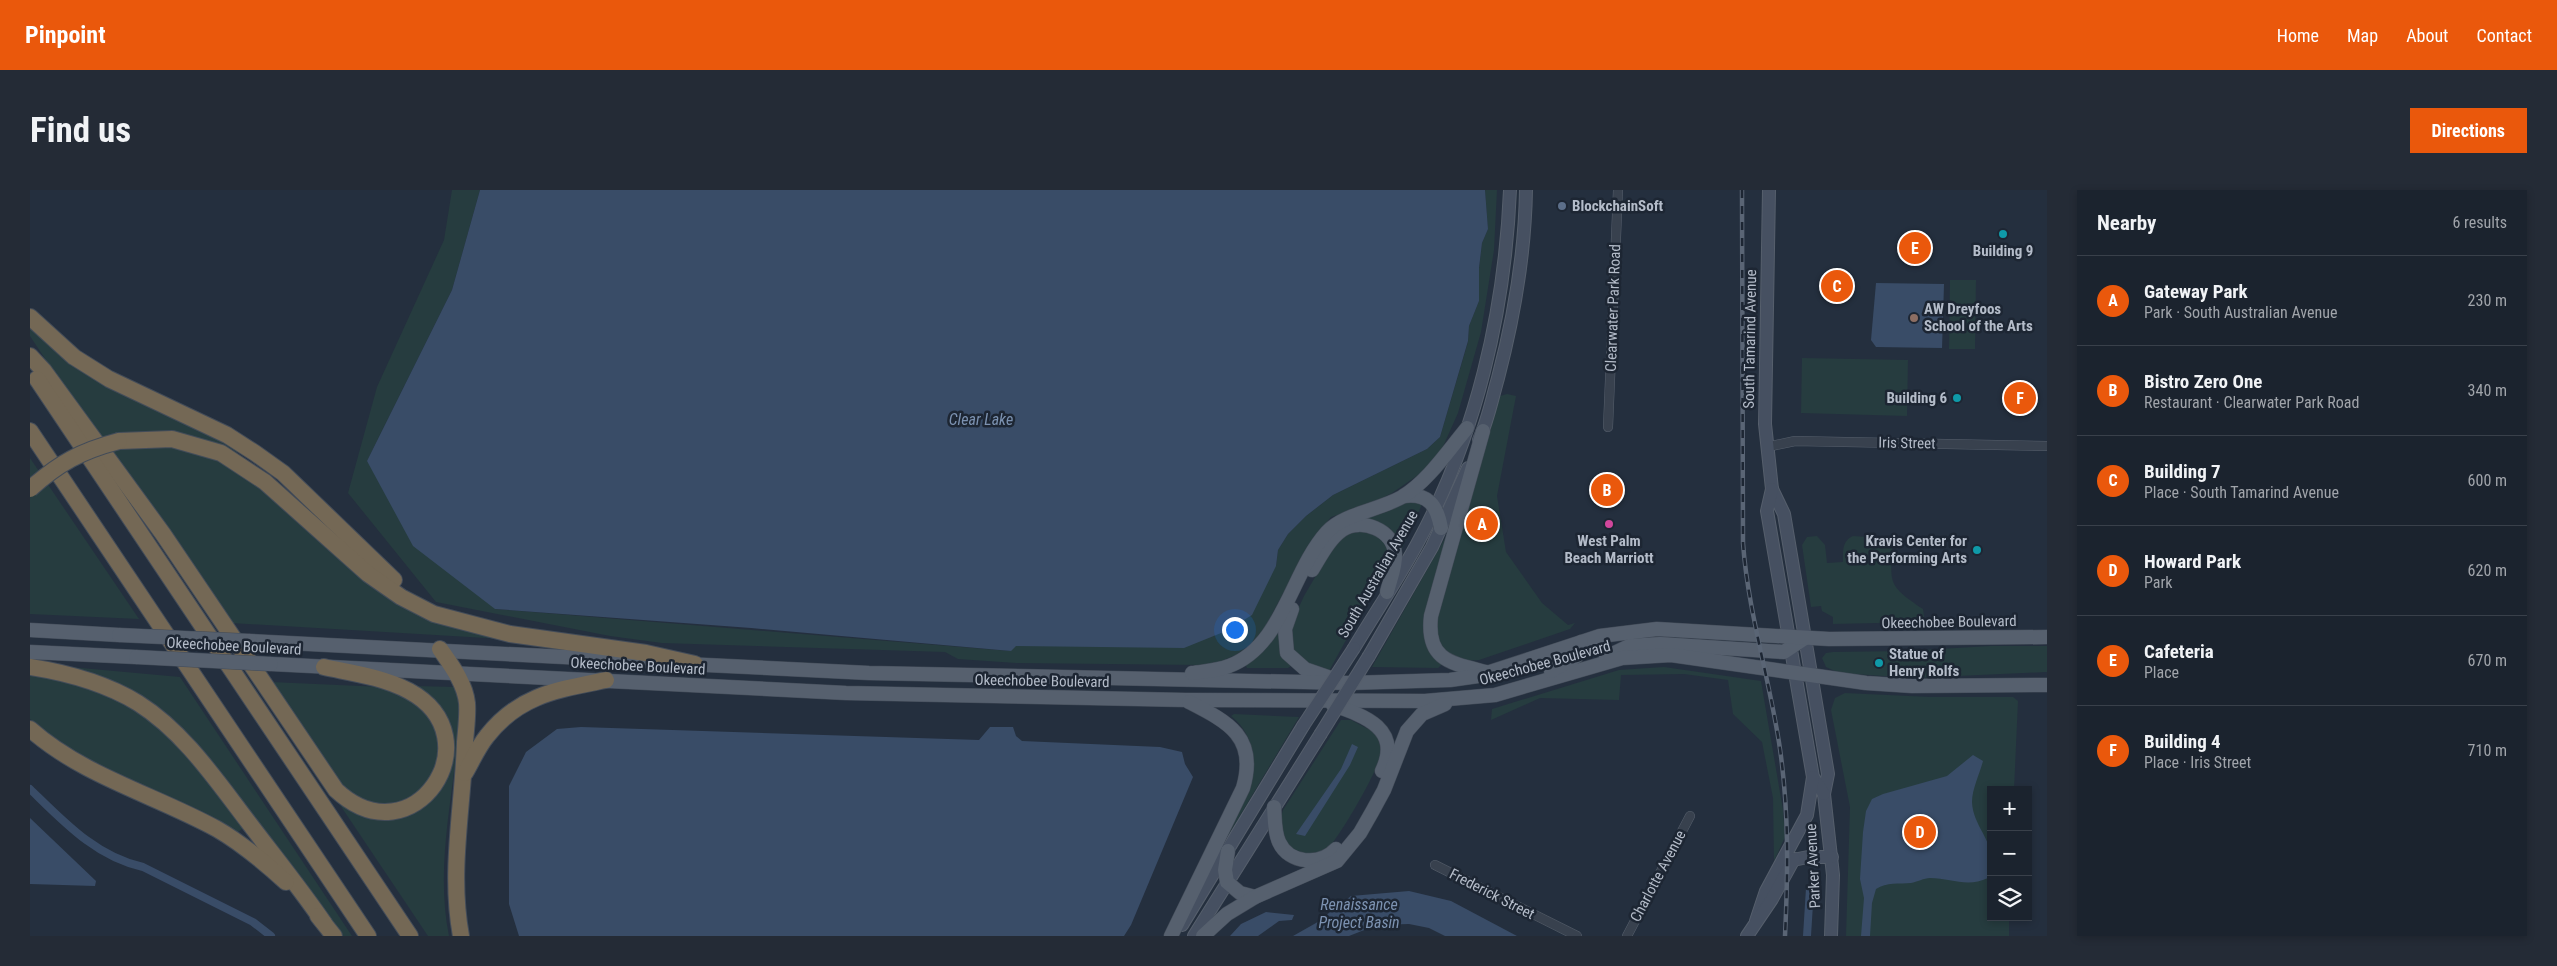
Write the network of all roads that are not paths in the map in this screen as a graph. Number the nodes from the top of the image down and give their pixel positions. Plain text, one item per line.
1 (1510, 190) edge
2 (1526, 190) edge
3 (1618, 190) edge
4 (1769, 190) edge
5 (30, 317) edge
6 (30, 356) edge
7 (30, 369) edge
8 (1608, 427) dead end
9 (1466, 428) junction
10 (30, 431) edge
11 (1483, 431) junction
12 (2047, 446) edge
13 (1768, 447) junction
14 (30, 489) edge
15 (1772, 489) junction
16 (1404, 496) junction
17 (1435, 507) junction
18 (1441, 528) junction
19 (1388, 592) junction
20 (466, 624) junction
21 (30, 630) edge
22 (2047, 637) edge
23 (1805, 638) junction
24 (1581, 642) junction
25 (1790, 643) junction
26 (440, 649) junction
27 (30, 652) edge
28 (695, 664) junction
29 (30, 667) edge
30 (324, 667) junction
31 (1586, 668) junction
32 (455, 672) junction
33 (1492, 673) junction
34 (1795, 674) junction
35 (1812, 676) junction
36 (1144, 679) junction
37 (606, 680) junction
38 (1349, 683) junction
39 (1534, 684) junction
40 (2047, 686) edge
41 (1186, 700) junction
42 (1455, 700) junction
43 (1323, 701) junction
44 (30, 729) edge
45 (464, 775) junction
46 (1813, 777) junction
47 (1824, 794) junction
48 (1274, 806) junction
49 (1690, 816) dead end
50 (1228, 851) junction
51 (1832, 857) junction
52 (1794, 859) junction
53 (1435, 865) dead end
54 (1778, 866) junction
55 (1227, 882) junction
56 (1255, 897) junction
57 (1756, 921) junction
58 (329, 929) edge
59 (368, 936) edge
60 (410, 936) edge
61 (461, 936) edge
62 (1171, 936) edge
63 (1176, 936) edge
64 (1194, 936) edge
65 (1202, 936) edge
66 (1576, 936) edge
67 (1627, 936) edge
68 (1748, 936) edge
69 (1832, 936) edge

1 - 9 main road, South Australian Avenue
2 - 11 main road, South Australian Avenue
3 - 8 street, Clearwater Park Road
4 - 13 main road, South Tamarind Avenue
5 - 20 highway
6 - 30 highway
7 - 60 highway
9 - 16 main road
9 - 17 main road, South Australian Avenue
10 - 59 highway
11 - 18 main road, South Australian Avenue
11 - 33 main road
12 - 13 street, Iris Street
13 - 15 main road, South Tamarind Avenue
14 - 20 highway, bridge
15 - 23 main road, South Tamarind Avenue
15 - 25 main road, South Tamarind Avenue
16 - 17 main road
16 - 36 main road
17 - 18 main road
17 - 19 main road, South Australian Avenue
18 - 48 main road, South Australian Avenue, bridge
19 - 38 main road
19 - 50 main road, South Australian Avenue, bridge
20 - 28 highway
21 - 26 main road, Okeechobee Boulevard, bridge
22 - 23 main road, Okeechobee Boulevard
23 - 25 main road, Okeechobee Boulevard
23 - 35 main road, South Tamarind Avenue
24 - 25 main road, Okeechobee Boulevard
24 - 33 main road, Okeechobee Boulevard
24 - 39 main road
25 - 31 main road
25 - 34 main road, South Tamarind Avenue
26 - 28 main road, Okeechobee Boulevard
26 - 32 highway
27 - 30 main road, Okeechobee Boulevard, bridge
28 - 36 main road, Okeechobee Boulevard
29 - 58 highway
30 - 32 main road, Okeechobee Boulevard
31 - 34 main road, Okeechobee Boulevard
31 - 39 main road, Okeechobee Boulevard
32 - 37 main road, Okeechobee Boulevard
32 - 45 highway
33 - 38 main road, Okeechobee Boulevard
34 - 35 main road, Okeechobee Boulevard
34 - 46 main road, Parker Avenue
35 - 40 main road, Okeechobee Boulevard
35 - 47 main road, Parker Avenue
36 - 38 main road, Okeechobee Boulevard
37 - 41 main road, Okeechobee Boulevard
37 - 45 highway
39 - 42 main road, Okeechobee Boulevard
41 - 43 main road, Okeechobee Boulevard
41 - 62 main road
42 - 43 main road, Okeechobee Boulevard
42 - 56 main road
43 - 48 main road
44 - 58 highway
45 - 61 highway
46 - 47 main road, Parker Avenue
46 - 54 main road
47 - 51 main road, Parker Avenue
48 - 55 main road, South Australian Avenue
49 - 67 street, Charlotte Avenue
50 - 55 main road
50 - 63 main road, South Australian Avenue
51 - 52 main road
51 - 69 main road, Parker Avenue
52 - 54 main road
52 - 57 main road
53 - 66 street, Frederick Street
54 - 57 main road
55 - 56 main road
55 - 64 main road, South Australian Avenue
56 - 65 main road
57 - 68 main road

